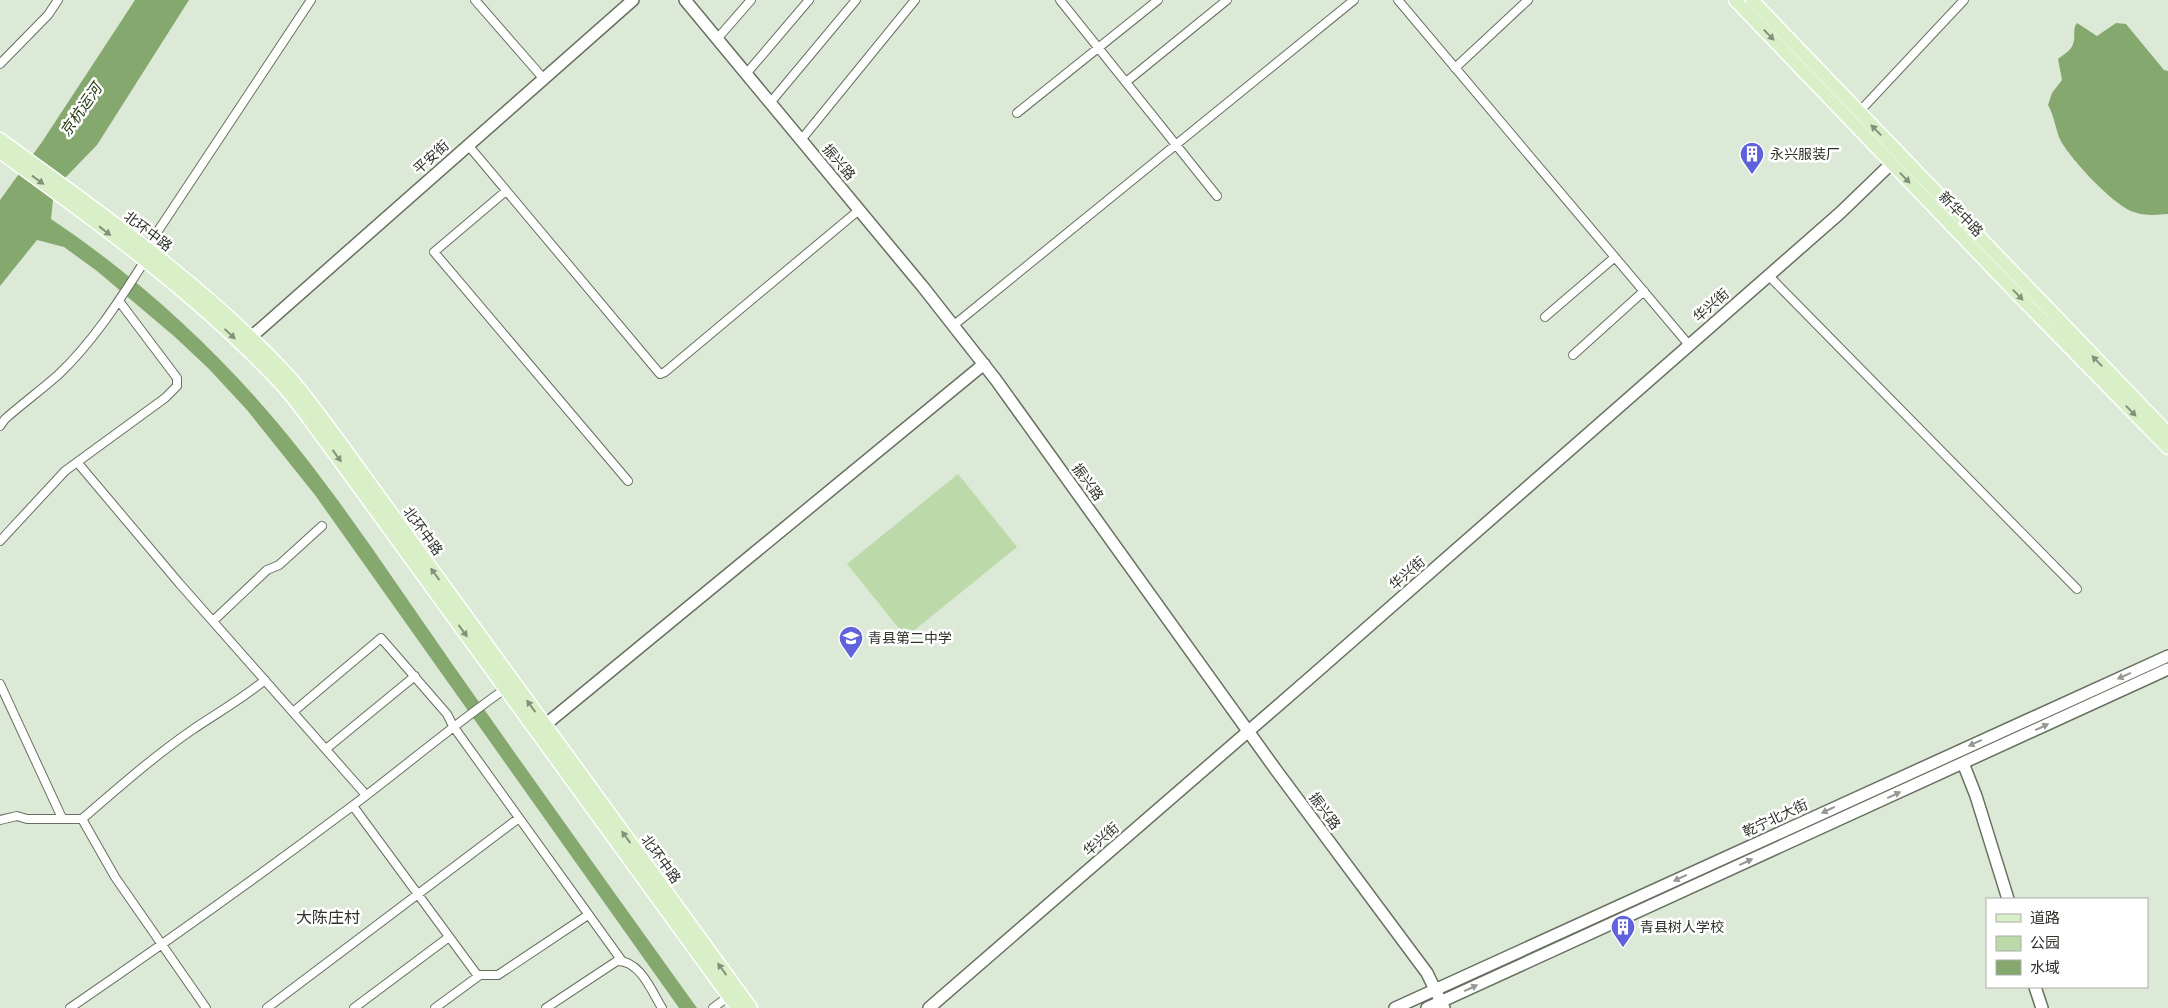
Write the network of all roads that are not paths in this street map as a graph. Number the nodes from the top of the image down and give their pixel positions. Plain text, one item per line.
1 (58, 0) edge
2 (311, 0) edge
3 (475, 0) edge
4 (633, 0) edge
5 (685, 0) edge
6 (751, 0) edge
7 (809, 0) edge
8 (856, 0) edge
9 (915, 0) edge
10 (1060, 0) edge
11 (1158, 0) edge
12 (1227, 0) edge
13 (1354, 0) edge
14 (1398, 0) edge
15 (1528, 0) edge
16 (1735, 0) edge
17 (1752, 0) edge
18 (1964, 0) edge
19 (717, 39) junction
20 (1099, 48) junction
21 (0, 64) edge
22 (1455, 68) junction
23 (746, 74) junction
24 (543, 78) junction
25 (1126, 82) junction
26 (770, 103) junction
27 (1017, 112) dead end
28 (1859, 112) junction
29 (0, 139) edge
30 (801, 140) junction
31 (468, 145) junction
32 (1176, 145) junction
33 (9, 154) edge
34 (1896, 159) junction
35 (506, 191) junction
36 (1217, 196) dead end
37 (859, 210) junction
38 (145, 255) junction
39 (1615, 257) junction
40 (1768, 275) junction
41 (1644, 291) junction
42 (119, 300) junction
43 (1546, 317) dead end
44 (954, 325) junction
45 (250, 338) junction
46 (1689, 345) junction
47 (1573, 355) dead end
48 (984, 364) junction
49 (0, 426) edge
50 (2168, 433) edge
51 (2168, 448) edge
52 (77, 462) junction
53 (628, 482) dead end
54 (322, 526) dead end
55 (0, 541) edge
56 (2078, 589) dead end
57 (213, 621) junction
58 (2168, 656) edge
59 (2168, 670) edge
60 (416, 676) junction
61 (2168, 677) edge
62 (265, 680) junction
63 (0, 684) edge
64 (505, 689) junction
65 (2120, 691) junction
66 (293, 712) junction
67 (545, 725) junction
68 (453, 726) junction
69 (1248, 732) junction
70 (326, 749) junction
71 (1963, 763) junction
72 (366, 795) junction
73 (353, 806) junction
74 (62, 818) junction
75 (519, 818) junction
76 (82, 819) junction
77 (0, 820) edge
78 (418, 894) junction
79 (2008, 898) edge
80 (588, 914) junction
81 (449, 936) junction
82 (162, 945) junction
83 (622, 961) junction
84 (478, 976) junction
85 (2035, 988) edge
86 (1436, 989) junction
87 (729, 996) junction
88 (81, 1005) edge
89 (1445, 1006) edge
90 (70, 1008) edge
91 (206, 1008) edge
92 (267, 1008) edge
93 (354, 1008) edge
94 (435, 1008) edge
95 (546, 1008) edge
96 (662, 1008) edge
97 (713, 1008) edge
98 (737, 1008) edge
99 (751, 1008) edge
100 (929, 1008) edge
101 (1395, 1008) edge
102 (1427, 1008) edge
103 (2042, 1008) edge

1 - 21 street
2 - 38 street
3 - 24 street
4 - 24 street, 平安街
5 - 19 street, 振兴路
6 - 19 street
7 - 23 street
8 - 26 street
9 - 30 street
10 - 20 street
11 - 20 street
12 - 25 street
13 - 32 street
14 - 22 street
15 - 22 street
16 -> 34 main road, 新华中路
17 - 28 main road, 新华中路
18 - 28 street
19 - 23 street, 振兴路
20 - 25 street
20 - 27 street
22 - 39 street
23 - 26 street, 振兴路
24 - 31 street, 平安街
25 - 32 street
26 - 30 street, 振兴路
34 -> 28 main road, 新华中路
29 - 33 main road, 北环中路
30 - 37 street, 振兴路
31 - 35 street
31 - 45 street, 平安街
32 - 36 street
32 - 44 street
33 - 38 main road, 北环中路
34 - 40 street, 华兴街
50 -> 34 main road, 新华中路
34 -> 51 main road, 新华中路
35 - 37 street
35 - 53 street
37 - 44 street, 振兴路
38 - 42 street
38 - 45 main road, 北环中路
38 -> 64 main road, 北环中路
39 - 41 street
39 - 43 street
40 - 46 street, 华兴街
40 - 56 street
41 - 46 street
41 - 47 street
42 - 49 street
42 - 52 street
44 - 48 street, 振兴路
67 -> 45 main road, 北环中路
46 - 69 street, 华兴街
48 - 67 street
48 - 69 street, 振兴路
52 - 55 street
52 - 57 street
54 - 57 street
57 - 62 street
58 -> 86 street, 乾宁北大街
59 - 65 street, 乾宁北大街
60 - 66 street
60 - 68 street
60 - 70 street
61 - 65 street
62 - 66 street
62 - 76 street
63 - 74 street
64 - 68 street
64 - 87 main road, 北环中路
71 -> 65 street, 乾宁北大街
66 - 70 street
99 -> 67 main road, 北环中路
68 - 72 street
68 - 75 street
69 - 86 street, 振兴路
69 - 100 street, 华兴街
70 - 72 street
71 - 79 street
89 -> 71 street, 乾宁北大街
72 - 73 street
73 - 78 street
73 - 82 street
74 - 76 street
74 - 77 street
75 - 78 street
75 - 80 street
76 - 82 street
78 - 81 street
78 - 92 street
80 - 83 street
80 - 84 street
81 - 84 street
81 - 93 street
82 - 88 street
82 - 91 street
83 - 95 street
83 - 96 street
84 - 94 street
85 - 103 street
86 - 89 street, 振兴路
86 - 101 street, 乾宁北大街
87 - 97 street
87 - 98 main road, 北环中路
88 - 90 street
89 - 102 street, 乾宁北大街

